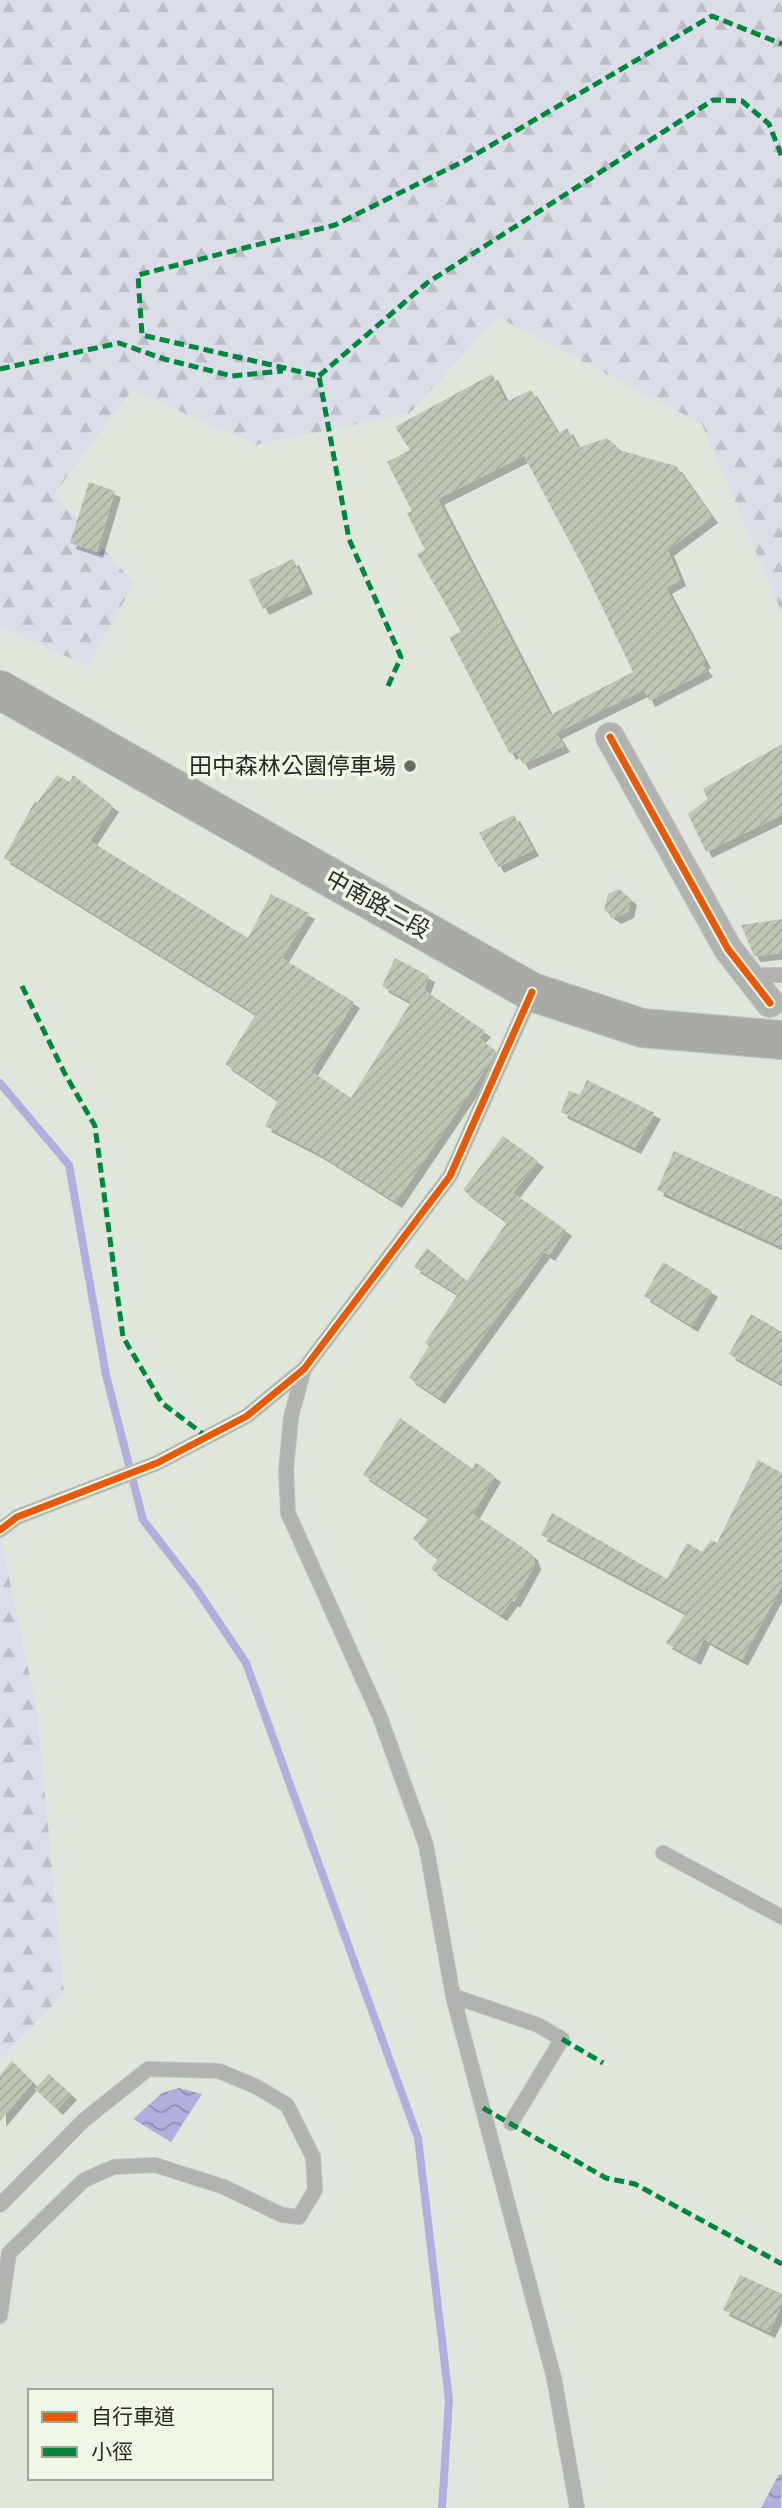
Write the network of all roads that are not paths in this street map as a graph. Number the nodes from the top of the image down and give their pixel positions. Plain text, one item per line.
1 (0, 690) edge
2 (610, 737) dead end
3 (782, 975) edge
4 (532, 992) junction
5 (775, 1026) edge
6 (304, 1369) junction
7 (0, 1530) edge
8 (663, 1853) dead end
9 (782, 1917) edge
10 (453, 1996) junction
11 (511, 2123) dead end
12 (0, 2205) edge
13 (0, 2316) edge
14 (578, 2508) edge

1 - 4 main road, 中南路二段
2 - 5 street
3 - 5 lane
4 - 5 main road, 中南路二段
4 - 6 lane
6 - 7 lane
6 - 10 lane
8 - 9 lane
10 - 11 lane
10 - 14 lane
12 - 13 lane

